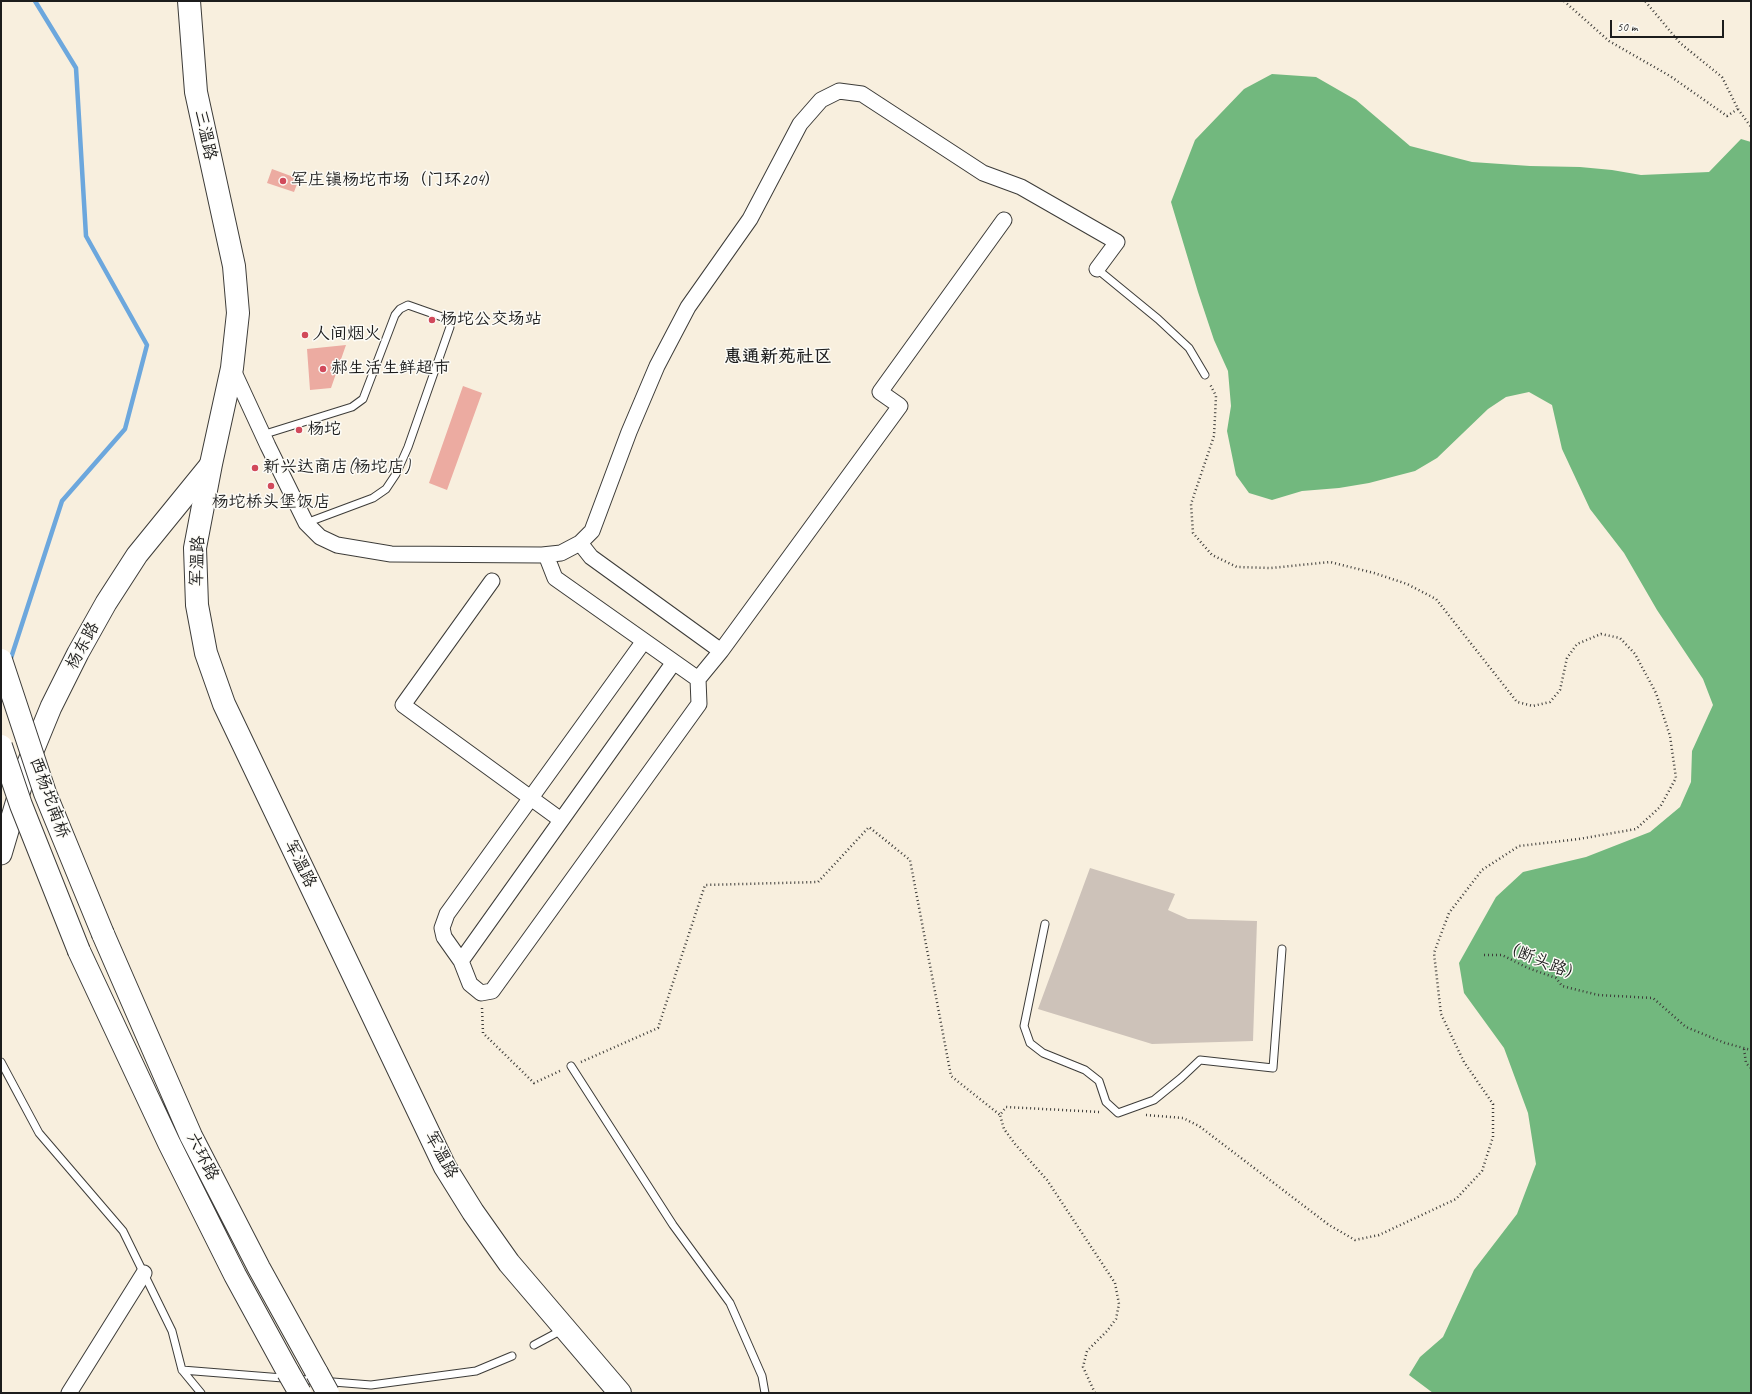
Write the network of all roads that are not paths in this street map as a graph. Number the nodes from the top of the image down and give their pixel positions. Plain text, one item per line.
1 (189, 1) edge
2 (1004, 220) dead end
3 (234, 266) joint
4 (1097, 270) joint
5 (232, 368) junction
6 (1205, 375) road end
7 (262, 435) junction
8 (211, 464) junction
9 (306, 523) junction
10 (580, 543) junction
11 (546, 555) junction
12 (492, 581) dead end
13 (644, 641) junction
14 (721, 651) junction
15 (1, 660) edge
16 (674, 662) junction
17 (698, 680) junction
18 (1, 746) edge
19 (530, 798) junction
20 (561, 820) junction
21 (1, 854) edge
22 (1045, 924) dead end
23 (103, 934) joint
24 (1282, 949) dead end
25 (79, 951) joint
26 (461, 960) junction
27 (1, 1062) edge
28 (572, 1066) road end
29 (144, 1273) junction
30 (566, 1328) junction
31 (534, 1345) dead end
32 (512, 1356) dead end
33 (182, 1370) junction
34 (69, 1393) edge
35 (201, 1393) edge
36 (300, 1393) edge
37 (328, 1393) edge
38 (620, 1393) edge
39 (765, 1393) edge

1 - 3 main road, 三温路
2 - 14 street
3 - 5 main road, 军温路
4 - 6 lane
4 - 10 street
5 - 7 street
5 - 8 main road, 军温路
7 - 9 street
7 - 9 lane
8 - 21 street, 杨东路
8 - 30 main road, 军温路
9 - 11 street
10 - 11 street
10 - 14 street
11 - 13 street
12 - 19 street
13 - 16 street
13 - 19 street
14 - 17 street
15 - 23 main road, 西杨坨南桥, bridge
16 - 17 street
16 - 20 street
17 - 26 street
18 - 25 main road, 西杨坨南桥, bridge
19 - 20 street
19 - 26 street
20 - 26 street
22 - 24 lane
23 - 37 main road, 六环路, bridge
25 - 36 main road, 六环路, bridge
27 - 29 lane
28 - 39 lane
29 - 33 lane
29 - 34 street
30 - 31 lane
30 - 38 main road, 军温路
32 - 33 lane
33 - 35 lane

